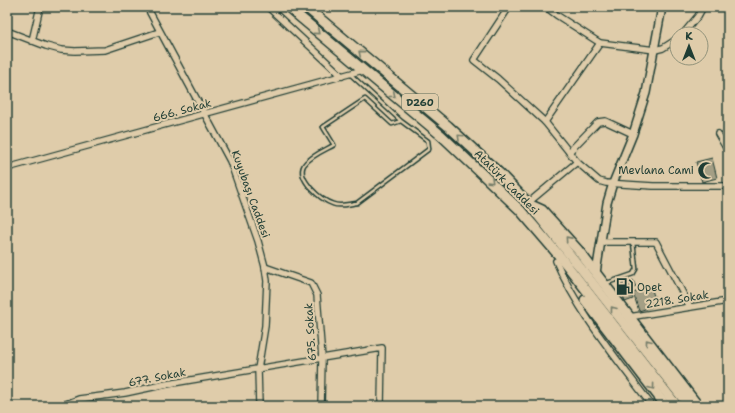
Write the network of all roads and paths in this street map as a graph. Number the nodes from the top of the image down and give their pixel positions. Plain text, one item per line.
1 (40, 7) edge
2 (147, 7) edge
3 (268, 7) edge
4 (288, 7) edge
5 (306, 7) edge
6 (509, 7) edge
7 (546, 7) edge
8 (662, 7) edge
9 (703, 7) edge
10 (690, 26) edge
11 (7, 32) edge
12 (159, 32) junction
13 (32, 41) junction
14 (600, 43) junction
15 (669, 45) edge
16 (655, 50) junction
17 (363, 70) junction
18 (350, 74) junction
19 (342, 76) junction
20 (205, 114) junction
21 (401, 121) junction
22 (545, 122) junction
23 (633, 134) junction
24 (718, 134) dead end
25 (728, 151) edge
26 (569, 152) junction
27 (577, 162) junction
28 (7, 168) edge
29 (613, 184) junction
30 (728, 186) edge
31 (528, 203) junction
32 (520, 210) junction
33 (601, 242) junction
34 (633, 242) junction
35 (556, 261) junction
36 (265, 267) junction
37 (596, 274) junction
38 (604, 284) junction
39 (728, 301) edge
40 (690, 307) junction
41 (629, 317) junction
42 (322, 358) junction
43 (258, 369) junction
44 (61, 406) edge
45 (259, 406) edge
46 (322, 406) edge
47 (381, 406) edge
48 (652, 406) edge
49 (666, 406) edge
50 (677, 406) edge
51 (689, 406) edge
52 (698, 406) edge

1 - 13 street
2 - 12 street, Kuyubaşı Caddesi
3 - 19 street
4 -> 17 highway, Atatürk Caddesi / D260
31 -> 5 highway, D260
6 - 22 street
7 - 14 street
8 - 16 street
9 - 10 street
11 - 13 street
12 - 13 street
12 - 20 street, Kuyubaşı Caddesi
14 - 16 street
14 - 22 street
15 - 16 street
16 - 23 street
17 - 18 street, 666. Sokak
17 -> 32 highway, Atatürk Caddesi / D260
18 - 19 street, 666. Sokak
18 - 21 lane
19 - 20 street, 666. Sokak
20 - 28 street, 666. Sokak
20 - 36 street, Kuyubaşı Caddesi
21 - 21 lane
22 - 26 street
23 - 26 street
23 - 29 street
24 - 25 street
26 - 27 street
27 - 29 street
27 - 31 street
29 - 30 street
29 - 33 street
37 -> 31 highway
51 -> 31 highway, D260
32 - 35 highway
32 - 50 highway, Atatürk Caddesi / D260
33 - 34 street
33 - 37 street
34 - 38 lane
34 - 40 street
35 - 48 street
35 -> 49 highway
36 - 42 street, 675. Sokak
36 - 43 street, Kuyubaşı Caddesi
37 - 38 highway
38 - 41 highway
39 - 40 street, 2218. Sokak
40 - 41 street, 2218. Sokak
52 -> 41 highway
42 - 43 street, 677. Sokak
42 - 46 street, 675. Sokak
42 - 47 street, 677. Sokak
43 - 44 street, 677. Sokak
43 - 45 street, Kuyubaşı Caddesi

